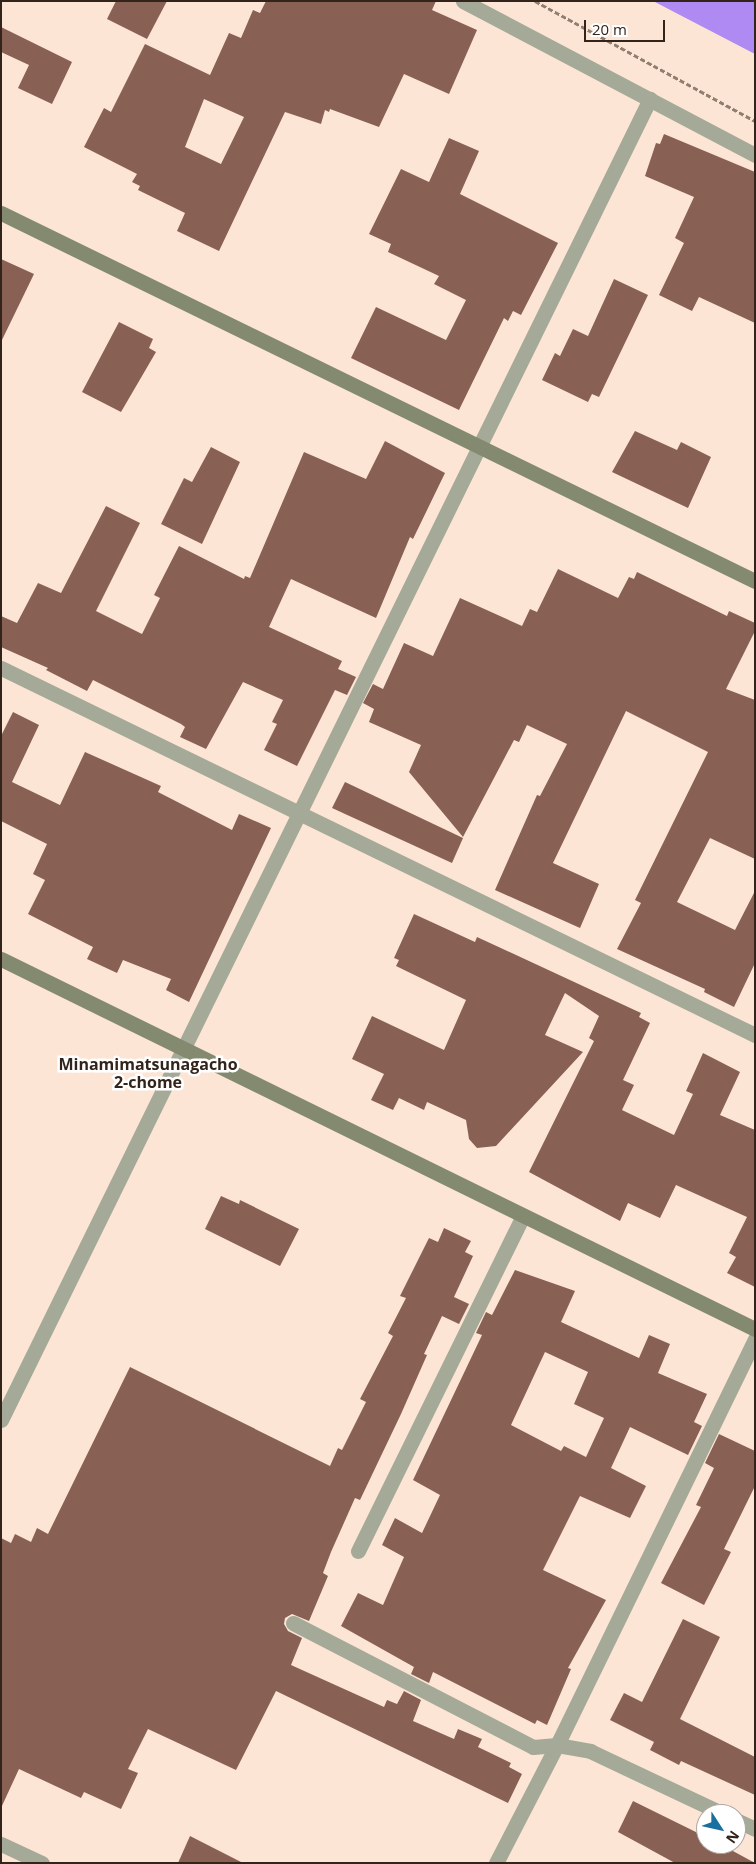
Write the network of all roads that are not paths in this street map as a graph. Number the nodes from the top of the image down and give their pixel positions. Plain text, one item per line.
1 (463, 1) edge
2 (650, 99) junction
3 (755, 154) edge
4 (1, 213) edge
5 (479, 446) junction
6 (755, 581) edge
7 (1, 668) edge
8 (299, 814) junction
9 (1, 959) edge
10 (755, 1035) edge
11 (184, 1047) junction
12 (524, 1216) junction
13 (755, 1329) edge
14 (755, 1339) edge
15 (1, 1420) edge
16 (358, 1551) dead end
17 (293, 1623) dead end
18 (557, 1745) junction
19 (702, 1804) edge
20 (1, 1844) edge
21 (42, 1863) edge
22 (496, 1863) edge

1 - 2 street
2 - 3 street
2 - 5 street
4 - 5 street
5 - 6 street
5 - 8 street
7 - 8 street
8 - 10 street
8 - 11 street
9 - 11 street
11 - 12 street
11 - 15 street
12 - 13 street
12 - 16 street
14 - 18 street
17 - 18 street
18 - 19 street
18 - 22 street
20 - 21 street

